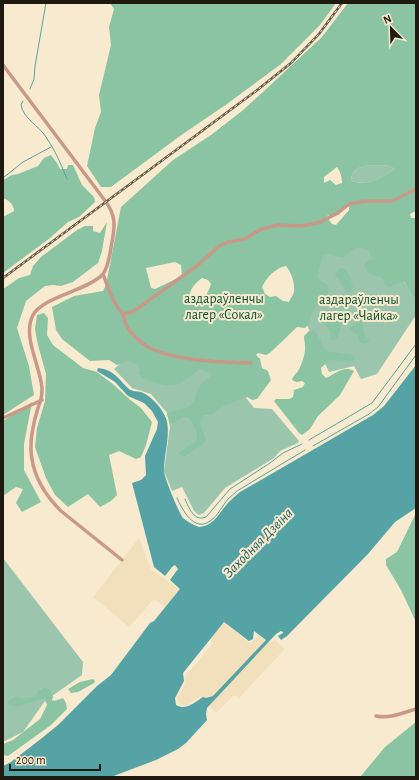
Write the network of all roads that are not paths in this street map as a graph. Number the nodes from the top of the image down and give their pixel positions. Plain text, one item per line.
1 (3, 65) edge
2 (416, 189) edge
3 (103, 274) junction
4 (123, 314) junction
5 (251, 363) dead end
6 (42, 400) junction
7 (3, 418) edge
8 (122, 560) dead end
9 (416, 709) edge
10 (376, 716) dead end

1 - 3 street
2 - 4 street
3 - 4 street
3 - 6 street
4 - 5 street
6 - 7 street
6 - 8 street
9 - 10 street

